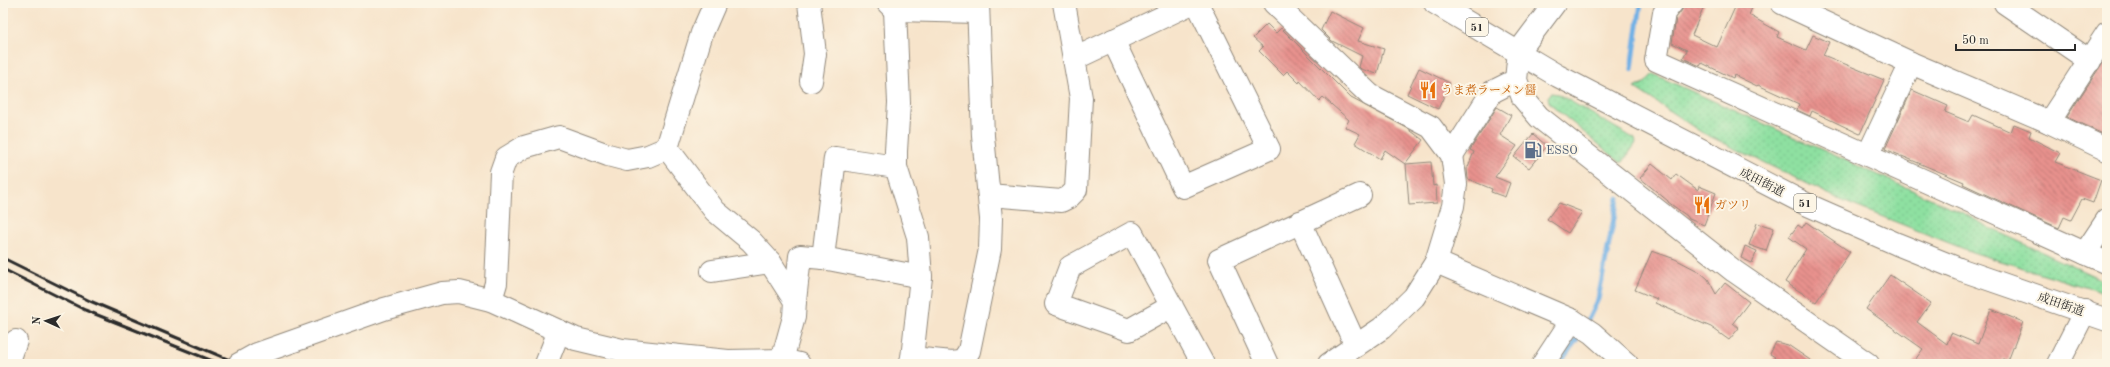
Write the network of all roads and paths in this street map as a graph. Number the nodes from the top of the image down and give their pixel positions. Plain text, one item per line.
1 (715, 3) edge
2 (809, 3) edge
3 (1064, 3) edge
4 (1192, 3) edge
5 (1197, 3) edge
6 (1274, 3) edge
7 (1435, 3) edge
8 (1555, 3) edge
9 (1672, 3) edge
10 (1782, 3) edge
11 (2005, 3) edge
12 (892, 6) edge
13 (978, 7) edge
14 (1815, 9) edge
15 (2107, 33) edge
16 (1113, 40) junction
17 (1518, 51) junction
18 (1074, 58) junction
19 (2090, 61) junction
20 (1912, 63) junction
21 (1516, 80) junction
22 (811, 81) dead end
23 (2049, 122) junction
24 (667, 148) junction
25 (2107, 150) edge
26 (1452, 155) junction
27 (1868, 155) junction
28 (896, 167) junction
29 (1360, 194) dead end
30 (989, 195) junction
31 (2107, 220) edge
32 (1300, 222) junction
33 (2085, 253) junction
34 (823, 258) junction
35 (770, 262) junction
36 (1436, 262) junction
37 (2107, 263) edge
38 (712, 271) dead end
39 (921, 278) junction
40 (491, 300) junction
41 (795, 302) junction
42 (1172, 306) junction
43 (2085, 311) junction
44 (1572, 320) junction
45 (2107, 320) edge
46 (559, 331) junction
47 (16, 341) dead end
48 (1356, 346) junction
49 (911, 361) edge
50 (758, 362) edge
51 (790, 362) edge
52 (8, 364) edge
53 (239, 364) edge
54 (546, 364) edge
55 (1204, 364) edge
56 (1267, 364) edge
57 (1329, 364) edge
58 (1543, 364) edge
59 (1628, 364) edge
60 (1868, 364) edge
61 (2058, 364) edge

1 - 24 main road
2 - 22 main road
3 - 18 main road
4 - 16 main road
5 - 16 main road
6 - 26 main road
7 - 17 main road, 成田街道 / 51
8 - 17 main road
9 - 27 main road
10 - 14 main road
11 - 19 main road
12 - 13 main road
12 - 28 main road
13 - 30 main road
14 - 20 main road
15 - 19 main road
16 - 18 main road
17 - 21 main road
17 - 43 main road, 成田街道 / 51
18 - 30 main road
19 - 23 main road
20 - 23 main road
20 - 27 main road
21 - 26 main road
21 - 60 main road
23 - 25 main road
24 - 35 main road
24 - 40 main road
26 - 36 main road
27 - 33 main road
28 - 34 main road
28 - 39 main road
29 - 32 main road
30 - 49 main road
31 - 33 main road
32 - 48 main road
32 - 56 main road
33 - 37 main road
34 - 39 main road
34 - 41 main road
35 - 38 main road
35 - 41 main road
36 - 44 main road
36 - 48 main road
39 - 49 main road
40 - 46 main road
40 - 53 main road
41 - 51 main road
42 - 42 main road
42 - 55 main road
43 - 45 main road, 成田街道 / 51
43 - 61 main road
44 - 58 main road
44 - 59 main road
46 - 50 main road
46 - 54 main road
47 - 52 main road
48 - 57 main road
50 - 51 main road

